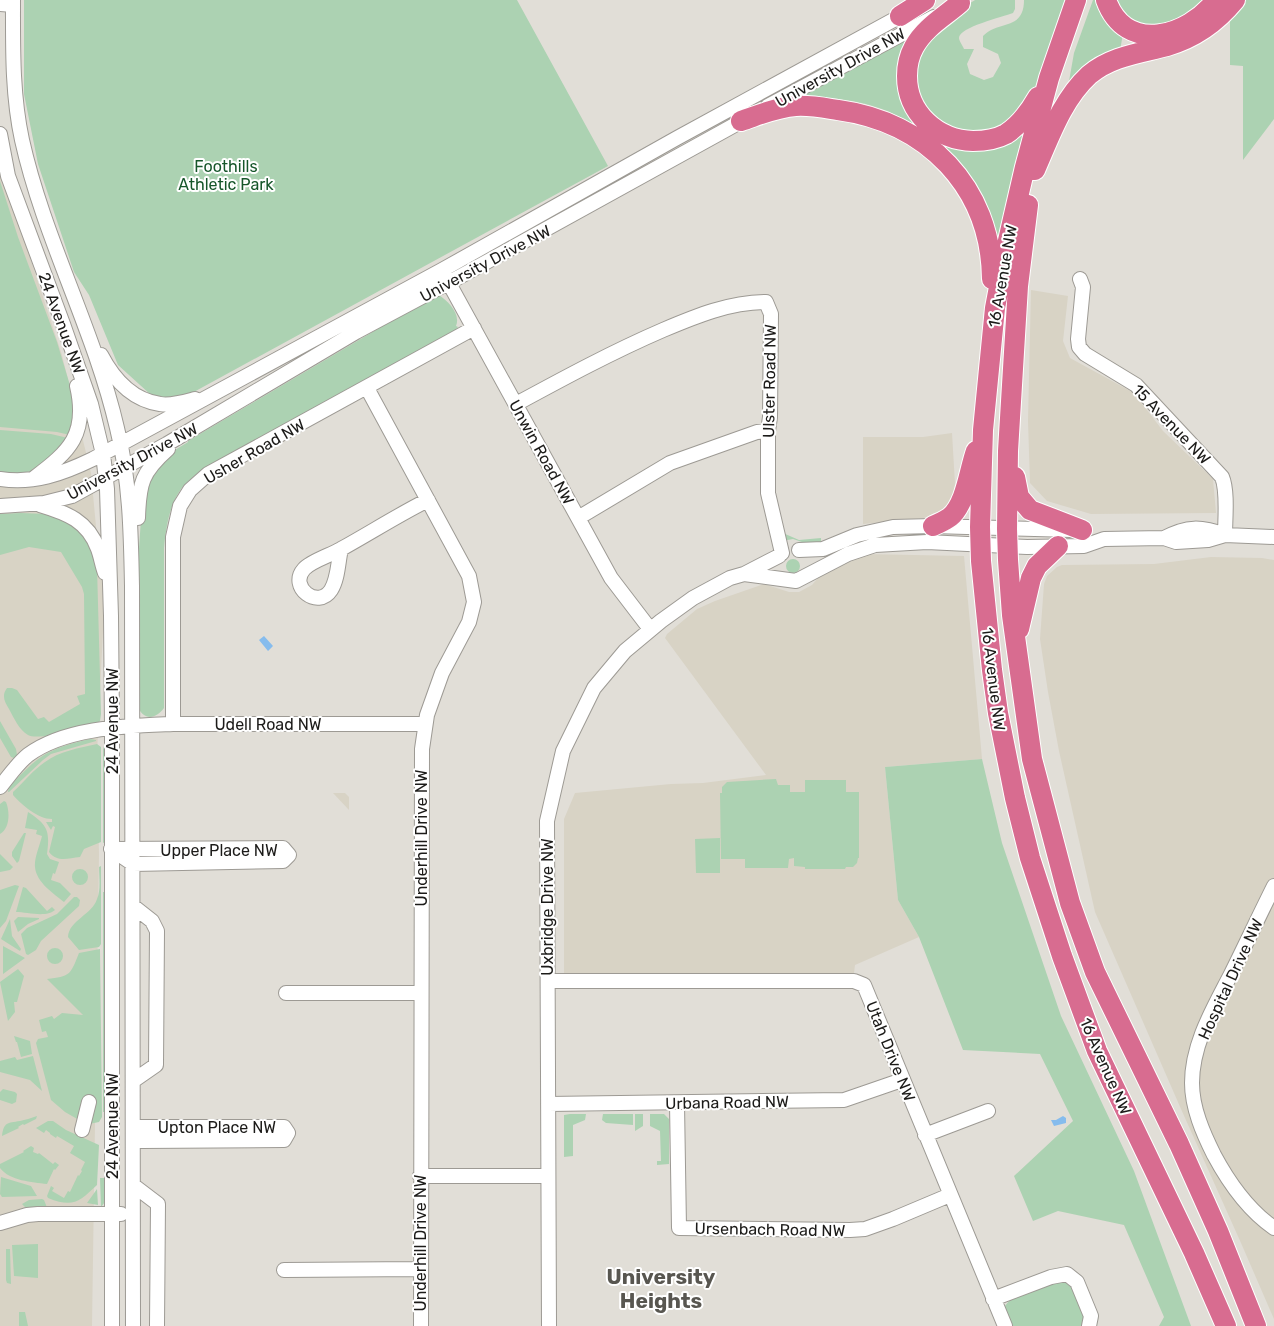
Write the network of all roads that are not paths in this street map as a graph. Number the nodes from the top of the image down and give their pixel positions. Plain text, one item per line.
1 (925, 0) edge
2 (930, 0) edge
3 (1076, 0) edge
4 (1087, 0) edge
5 (1106, 0) edge
6 (1216, 0) edge
7 (1235, 0) edge
8 (962, 1) edge
9 (8, 3) edge
10 (900, 16) junction
11 (1049, 78) junction
12 (741, 121) junction
13 (0, 134) edge
14 (1035, 170) junction
15 (442, 270) junction
16 (1080, 279) dead end
17 (449, 283) junction
18 (995, 308) junction
19 (63, 324) junction
20 (87, 328) junction
21 (474, 328) junction
22 (367, 388) junction
23 (210, 396) junction
24 (516, 404) junction
25 (983, 430) junction
26 (768, 431) junction
27 (185, 433) junction
28 (121, 444) junction
29 (1008, 451) junction
30 (103, 454) junction
31 (124, 466) junction
32 (106, 477) junction
33 (0, 479) edge
34 (31, 480) junction
35 (428, 500) junction
36 (38, 504) junction
37 (0, 506) edge
38 (578, 518) junction
39 (933, 526) junction
40 (1082, 530) junction
41 (1225, 535) junction
42 (1274, 536) edge
43 (994, 538) junction
44 (1104, 539) junction
45 (1058, 546) junction
46 (341, 549) dead end
47 (799, 550) junction
48 (780, 554) junction
49 (744, 574) junction
50 (805, 576) junction
51 (786, 580) junction
52 (110, 585) junction
53 (132, 586) junction
54 (650, 629) junction
55 (1018, 663) junction
56 (174, 724) junction
57 (424, 724) junction
58 (132, 727) junction
59 (112, 728) junction
60 (0, 787) edge
61 (111, 849) junction
62 (132, 850) junction
63 (132, 864) junction
64 (1274, 886) edge
65 (133, 906) junction
66 (1096, 972) junction
67 (548, 981) junction
68 (286, 993) dead end
69 (420, 993) junction
70 (902, 1080) junction
71 (132, 1081) junction
72 (89, 1102) dead end
73 (548, 1104) junction
74 (678, 1104) junction
75 (988, 1111) dead end
76 (82, 1130) dead end
77 (135, 1134) junction
78 (112, 1135) junction
79 (925, 1135) junction
80 (1179, 1144) junction
81 (420, 1176) junction
82 (548, 1176) junction
83 (133, 1185) junction
84 (950, 1195) junction
85 (112, 1214) junction
86 (133, 1214) junction
87 (0, 1223) edge
88 (1274, 1228) edge
89 (420, 1269) junction
90 (284, 1270) dead end
91 (1205, 1278) junction
92 (993, 1299) junction
93 (112, 1326) edge
94 (133, 1326) edge
95 (158, 1326) edge
96 (420, 1326) edge
97 (549, 1326) edge
98 (1005, 1326) edge
99 (1089, 1326) edge
100 (1214, 1326) edge
101 (1226, 1326) edge
102 (1256, 1326) edge
103 (1271, 1326) edge

1 - 10 highway
2 - 10 street, University Drive NW
3 - 11 highway, 16 Avenue NW
4 - 14 highway, 16 Avenue NW
5 - 6 highway
7 - 14 highway
8 - 11 highway
8 - 12 street, University Drive NW
9 - 20 street, 24 Avenue NW
10 - 15 street, University Drive NW
11 - 18 highway, 16 Avenue NW
12 - 17 street, University Drive NW
12 - 18 highway
13 - 19 street, 24 Avenue NW
14 - 29 highway, 16 Avenue NW
15 - 17 street, Unwin Road NW
15 - 23 street, University Drive NW
16 - 41 street, 15 Avenue NW
17 - 21 street, Unwin Road NW
17 - 27 street, University Drive NW
18 - 25 highway, 16 Avenue NW
19 - 30 street, 24 Avenue NW
19 - 34 street
20 - 23 street
20 - 28 street, 24 Avenue NW
21 - 22 street, Usher Road NW
21 - 24 street, Unwin Road NW
22 - 35 street, Underhill Drive NW
22 - 56 street, Usher Road NW
23 - 28 street, University Drive NW
24 - 26 street, Ulster Road NW
24 - 38 street, Unwin Road NW
25 - 39 highway
25 - 43 highway, 16 Avenue NW
26 - 38 street
26 - 48 street, Ulster Road NW
27 - 31 street, University Drive NW
27 - 53 street
28 - 30 street, University Drive NW
28 - 31 street, 24 Avenue NW
29 - 40 highway
29 - 43 highway, 16 Avenue NW
30 - 32 street, 24 Avenue NW
30 - 34 street, University Drive NW
31 - 32 street, University Drive NW
31 - 53 street, 24 Avenue NW
32 - 36 street, University Drive NW
32 - 52 street, 24 Avenue NW
33 - 34 street, University Drive NW
35 - 46 street
35 - 57 street, Underhill Drive NW
36 - 37 street, University Drive NW
36 - 52 street
38 - 54 street, Unwin Road NW
39 - 43 street
39 - 47 street
40 - 43 street
40 - 44 street
41 - 42 street
41 - 44 street
43 - 45 street
43 - 50 street
43 - 55 highway, 16 Avenue NW
43 - 66 highway
43 - 91 highway, 16 Avenue NW
44 - 45 street
45 - 55 highway
47 - 48 street
47 - 50 street
48 - 49 street, Uxbridge Drive NW
48 - 51 street
49 - 51 street, Uxbridge Drive NW
49 - 54 street, Uxbridge Drive NW
50 - 51 street
52 - 59 street, 24 Avenue NW
53 - 58 street, 24 Avenue NW
54 - 67 street, Uxbridge Drive NW
55 - 66 highway, 16 Avenue NW
56 - 57 street, Udell Road NW
56 - 58 street, Udell Road NW
57 - 69 street, Underhill Drive NW
58 - 59 street, Udell Road NW
58 - 62 street, 24 Avenue NW
59 - 60 street, Udell Road NW
59 - 61 street, 24 Avenue NW
61 - 62 street, Upper Place NW
61 - 63 street
61 - 78 street, 24 Avenue NW
62 - 63 street, 24 Avenue NW
62 - 63 street, Upper Place NW
63 - 65 street, 24 Avenue NW
64 - 88 street, Hospital Drive NW
65 - 71 street, 24 Avenue NW
65 - 71 street, 24 Avenue NW
66 - 80 highway, 16 Avenue NW
67 - 70 street, Utah Drive NW
67 - 73 street, Uxbridge Drive NW
68 - 69 street
69 - 81 street, Underhill Drive NW
70 - 74 street, Urbana Road NW
70 - 79 street, Utah Drive NW
71 - 77 street, 24 Avenue NW
72 - 76 street
73 - 74 street, Urbana Road NW
73 - 82 street, Uxbridge Drive NW
74 - 84 street, Ursenbach Road NW
75 - 79 street
77 - 77 street, Upton Place NW
77 - 78 street
77 - 83 street, 24 Avenue NW
78 - 85 street, 24 Avenue NW
79 - 84 street, Utah Drive NW
80 - 102 highway, 16 Avenue NW
80 - 103 highway
81 - 82 street
81 - 89 street, Underhill Drive NW
82 - 97 street, Uxbridge Drive NW
83 - 86 street, 24 Avenue NW
83 - 95 street, 24 Avenue NW
84 - 92 street, Utah Drive NW
85 - 86 street
85 - 87 street
85 - 93 street, 24 Avenue NW
86 - 94 street, 24 Avenue NW
89 - 90 street
89 - 96 street, Underhill Drive NW
91 - 100 highway
91 - 101 highway, 16 Avenue NW
92 - 98 street, Utah Drive NW
92 - 99 street

